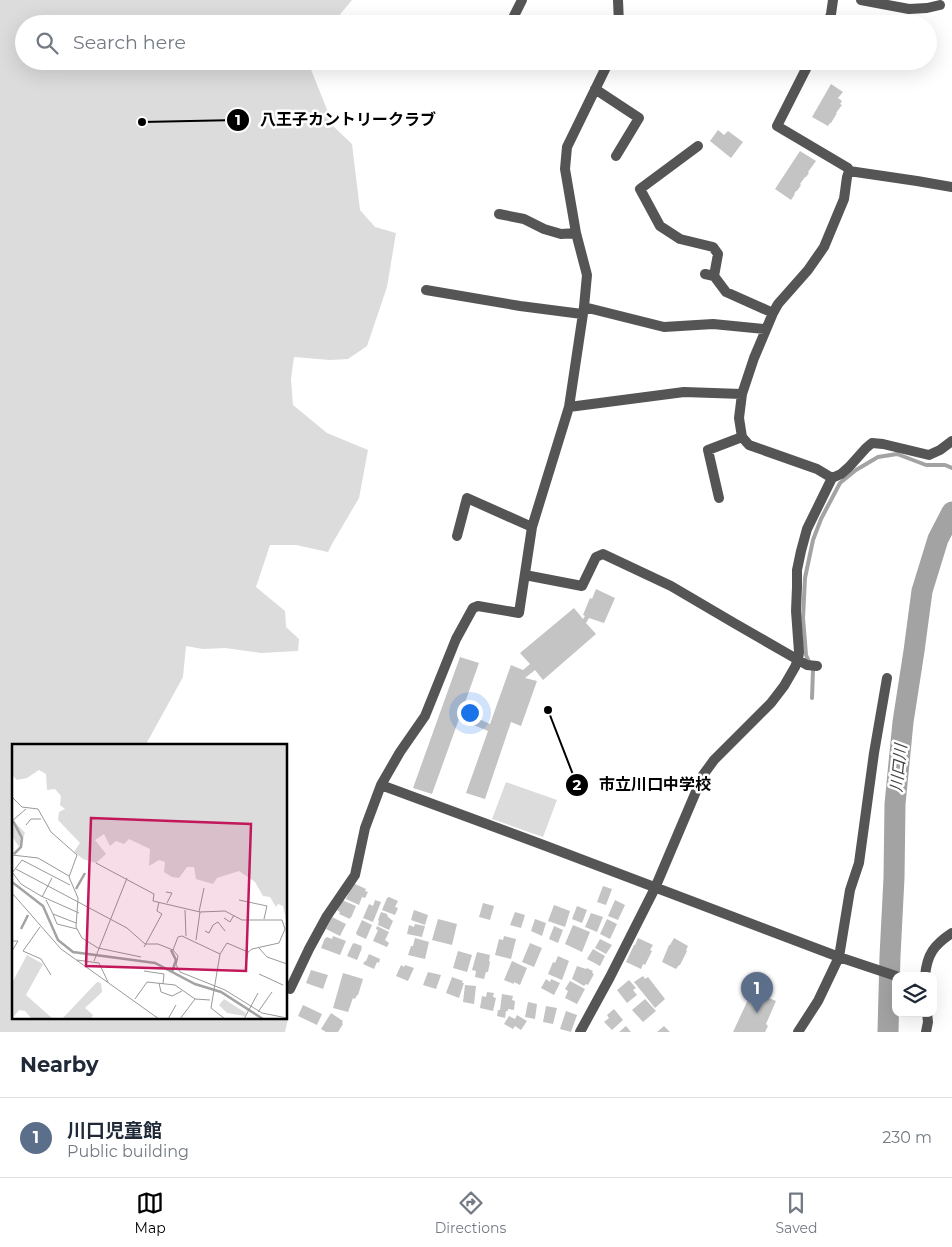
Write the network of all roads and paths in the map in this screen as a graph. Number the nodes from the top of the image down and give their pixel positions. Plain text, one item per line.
1 (522, 0) edge
2 (618, 0) edge
3 (833, 0) edge
4 (861, 0) edge
5 (940, 5) dead end
6 (514, 15) edge
7 (619, 15) edge
8 (831, 15) edge
9 (604, 70) edge
10 (805, 70) edge
11 (595, 89) junction
12 (698, 146) dead end
13 (616, 156) dead end
14 (849, 171) junction
15 (952, 187) edge
16 (499, 214) dead end
17 (576, 233) junction
18 (426, 290) dead end
19 (583, 311) junction
20 (773, 312) junction
21 (765, 330) junction
22 (742, 394) junction
23 (569, 407) junction
24 (742, 438) junction
25 (952, 441) edge
26 (832, 478) junction
27 (719, 498) dead end
28 (532, 527) junction
29 (457, 536) dead end
30 (525, 575) junction
31 (807, 664) junction
32 (887, 678) dead end
33 (382, 785) junction
34 (655, 888) junction
35 (952, 933) edge
36 (839, 957) junction
37 (926, 972) edge
38 (892, 975) edge
39 (290, 989) dead end
40 (927, 1017) edge
41 (580, 1032) edge
42 (798, 1032) edge
43 (926, 1032) edge

1 - 6 street
2 - 7 street
3 - 8 street
4 - 5 street
9 - 11 street
10 - 14 street
11 - 13 street
11 - 17 street
12 - 20 street
14 - 15 street
14 - 20 street
16 - 17 street
17 - 19 street
18 - 19 street
19 - 21 street
19 - 23 street
20 - 21 street
21 - 22 street
22 - 23 street
22 - 24 street
23 - 28 street
24 - 26 street
24 - 27 street
25 - 26 street
26 - 31 street
28 - 29 street
28 - 30 street
30 - 31 street
30 - 33 street
31 - 34 street
32 - 36 street
33 - 34 street
33 - 39 street
34 - 36 street
34 - 41 street
35 - 37 street
36 - 38 street
36 - 42 street
40 - 43 street

